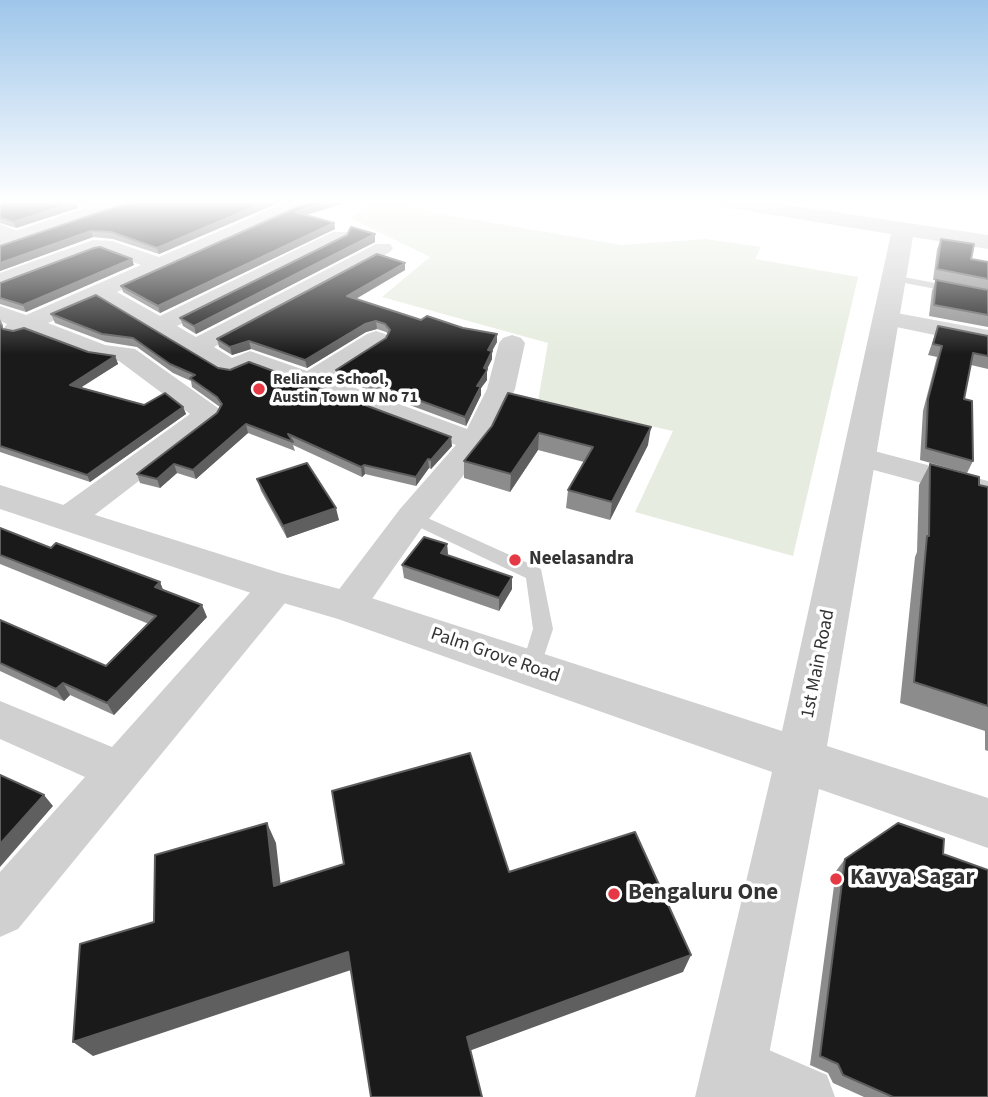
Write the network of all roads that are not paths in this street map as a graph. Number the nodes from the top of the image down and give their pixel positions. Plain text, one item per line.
1 (77, 252) edge
2 (125, 252) edge
3 (186, 252) edge
4 (238, 252) edge
5 (307, 252) edge
6 (375, 252) edge
7 (899, 252) edge
8 (159, 264) junction
9 (0, 281) edge
10 (100, 291) junction
11 (988, 296) edge
12 (890, 298) junction
13 (124, 303) junction
14 (9, 323) edge
15 (160, 325) junction
16 (988, 338) edge
17 (376, 339) dead end
18 (512, 343) dead end
19 (195, 346) junction
20 (308, 382) junction
21 (475, 442) junction
22 (859, 456) junction
23 (988, 491) edge
24 (0, 497) edge
25 (412, 517) junction
26 (67, 519) junction
27 (277, 586) junction
28 (347, 606) junction
29 (531, 667) junction
30 (0, 719) edge
31 (800, 760) junction
32 (119, 771) junction
33 (988, 823) edge
34 (0, 911) edge
35 (731, 1081) edge
36 (805, 1097) edge

1 - 9 street
2 - 8 street
3 - 8 street
4 - 13 street
5 - 15 street
6 - 19 street
7 - 12 street, 1st Main Road
8 - 10 street
10 - 13 street
10 - 14 street
11 - 12 lane
12 - 16 street
12 - 22 street, 1st Main Road
13 - 15 street
14 - 26 street
15 - 19 street
17 - 20 street
18 - 21 street
19 - 20 street
20 - 21 street
21 - 25 street
22 - 23 street
22 - 31 street, 1st Main Road
24 - 26 street, Palm Grove Road
25 - 28 street
25 - 29 lane
26 - 27 street, Palm Grove Road
27 - 28 street, Palm Grove Road
27 - 32 street
28 - 29 street, Palm Grove Road
29 - 31 street, Palm Grove Road
30 - 32 street
31 - 33 street, Palm Grove Road
31 - 35 street, 1st Main Road
32 - 34 street
35 - 36 street

